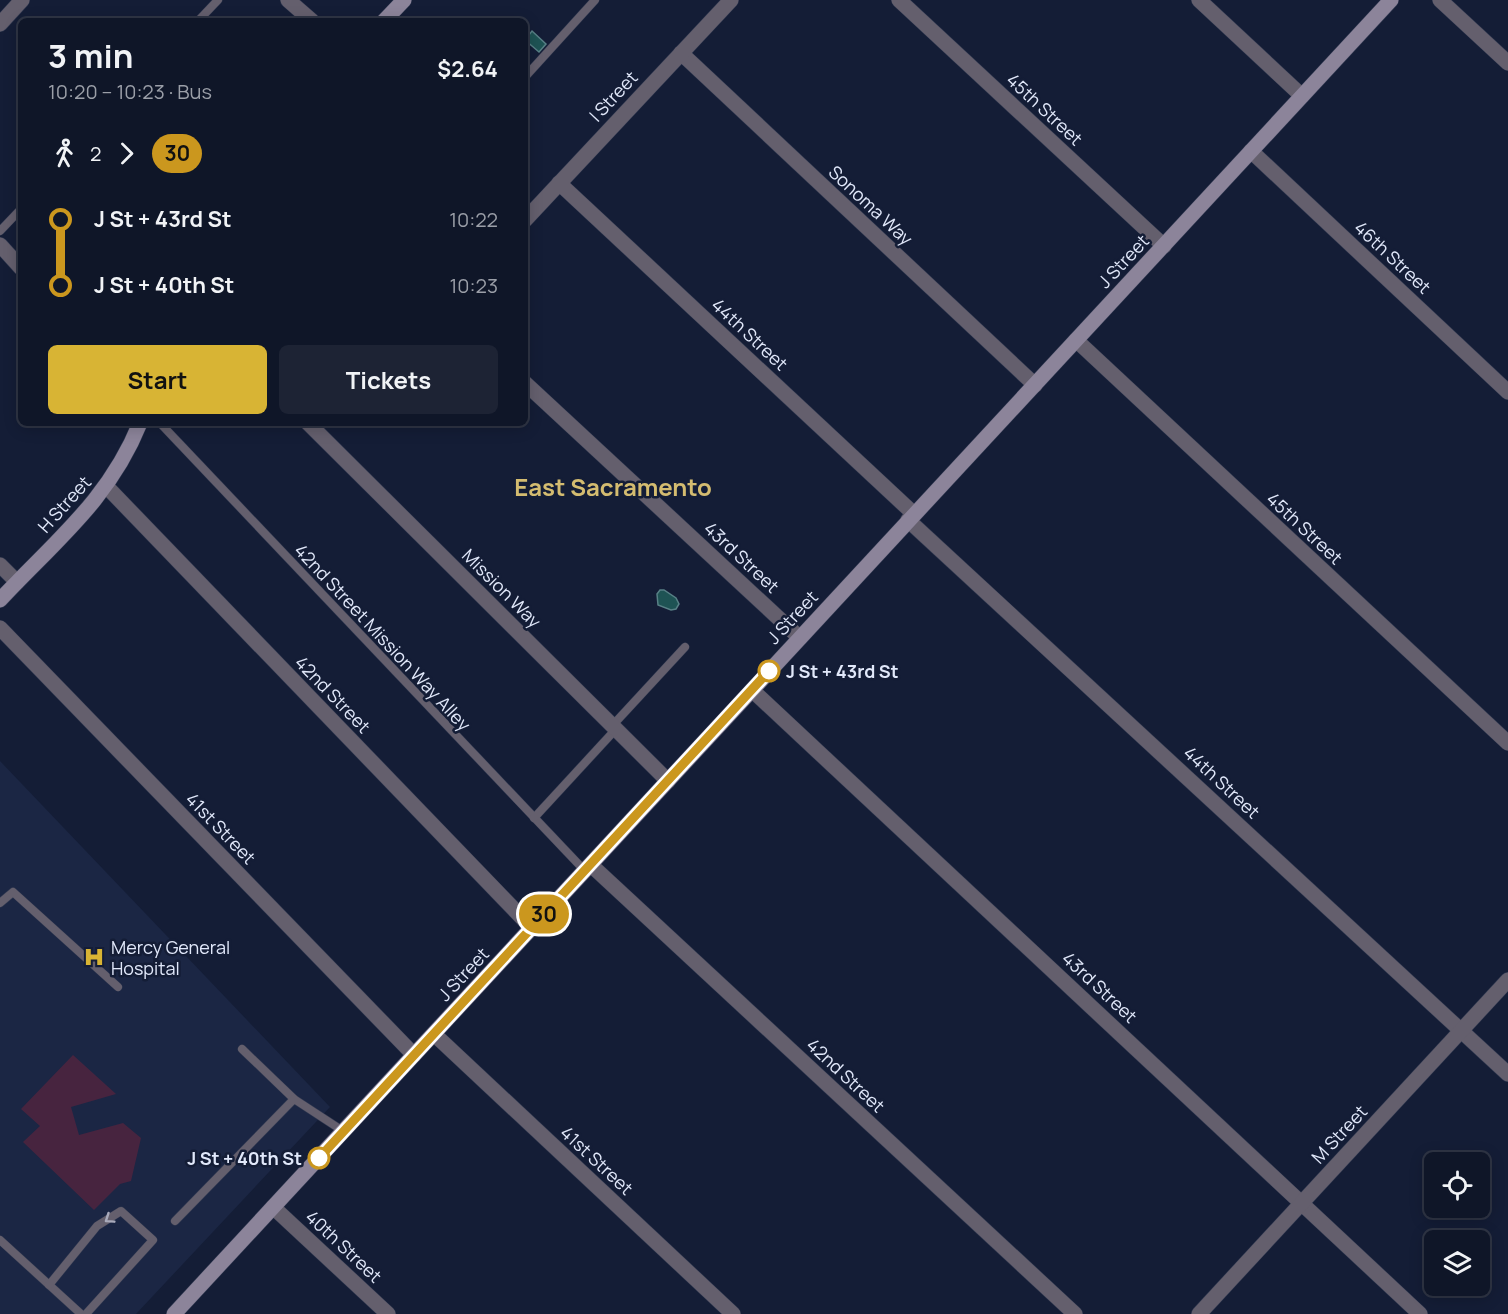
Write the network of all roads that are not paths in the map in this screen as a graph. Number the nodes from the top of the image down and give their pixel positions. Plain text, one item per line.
1 (22, 0) edge
2 (218, 0) edge
3 (288, 0) edge
4 (404, 0) edge
5 (596, 0) edge
6 (731, 0) edge
7 (899, 0) edge
8 (1199, 0) edge
9 (1391, 0) edge
10 (1440, 0) edge
11 (201, 18) edge
12 (309, 18) edge
13 (387, 18) edge
14 (0, 24) edge
15 (681, 53) junction
16 (1508, 63) edge
17 (528, 73) edge
18 (1302, 96) junction
19 (1251, 151) junction
20 (559, 183) junction
21 (18, 212) edge
22 (528, 216) edge
23 (0, 231) edge
24 (0, 244) edge
25 (1164, 246) junction
26 (18, 265) edge
27 (1076, 340) junction
28 (528, 385) edge
29 (1035, 385) junction
30 (1508, 392) edge
31 (139, 426) edge
32 (163, 426) edge
33 (311, 426) edge
34 (107, 487) junction
35 (911, 517) junction
36 (0, 565) edge
37 (17, 582) junction
38 (0, 600) edge
39 (0, 628) edge
40 (800, 638) junction
41 (685, 647) dead end
42 (752, 690) junction
43 (614, 727) junction
44 (1508, 743) edge
45 (668, 781) junction
46 (534, 818) junction
47 (588, 868) junction
48 (0, 903) edge
49 (532, 928) junction
50 (1508, 980) edge
51 (118, 987) dead end
52 (1462, 1030) junction
53 (434, 1034) junction
54 (243, 1049) dead end
55 (414, 1055) junction
56 (1508, 1074) edge
57 (294, 1099) junction
58 (343, 1131) junction
59 (1302, 1202) junction
60 (273, 1207) junction
61 (175, 1221) dead end
62 (0, 1240) edge
63 (49, 1285) junction
64 (81, 1314) edge
65 (86, 1314) edge
66 (174, 1314) edge
67 (388, 1314) edge
68 (734, 1314) edge
69 (1075, 1314) edge
70 (1199, 1314) edge
71 (1420, 1314) edge

1 - 14 street
2 - 11 lane
3 - 12 street
4 - 13 main road
5 - 17 lane
6 - 15 street, I Street
7 - 25 street, 45th Street
8 - 18 street
9 - 18 main road, J Street
10 - 16 street
15 - 20 street, I Street
15 - 29 street, Sonoma Way
18 - 19 main road, J Street
19 - 25 main road, J Street
19 - 30 street, 46th Street
20 - 22 street, I Street
20 - 35 street, 44th Street
21 - 23 lane
24 - 26 street
25 - 27 main road, J Street
27 - 29 main road, J Street
27 - 44 street, 45th Street
28 - 40 street, 43rd Street
29 - 35 main road, J Street
31 - 34 main road, H Street
32 - 46 lane, 42nd Street Mission Way Alley
33 - 43 street, Mission Way
34 - 37 main road, H Street
34 - 49 street, 42nd Street
35 - 40 main road, J Street
35 - 52 street, 44th Street
36 - 37 street
37 - 38 main road, H Street
39 - 55 street, 41st Street
40 - 42 main road, J Street
41 - 43 lane
42 - 45 main road, J Street
42 - 59 street, 43rd Street
43 - 45 street, Mission Way
43 - 46 lane
45 - 47 main road, J Street
46 - 47 lane, 42nd Street Mission Way Alley
47 - 49 main road, J Street
47 - 69 street, 42nd Street
48 - 51 lane
49 - 53 main road, J Street
50 - 52 street, M Street
52 - 56 street, 44th Street
52 - 59 street, M Street
53 - 55 main road, J Street
53 - 68 street, 41st Street
54 - 57 lane
55 - 58 main road, J Street
57 - 58 lane
57 - 61 lane
58 - 60 main road, J Street
59 - 70 street, M Street
59 - 71 street, 43rd Street
60 - 66 main road, J Street
60 - 67 street, 40th Street
62 - 63 lane
63 - 64 lane
65 -> 63 lane

